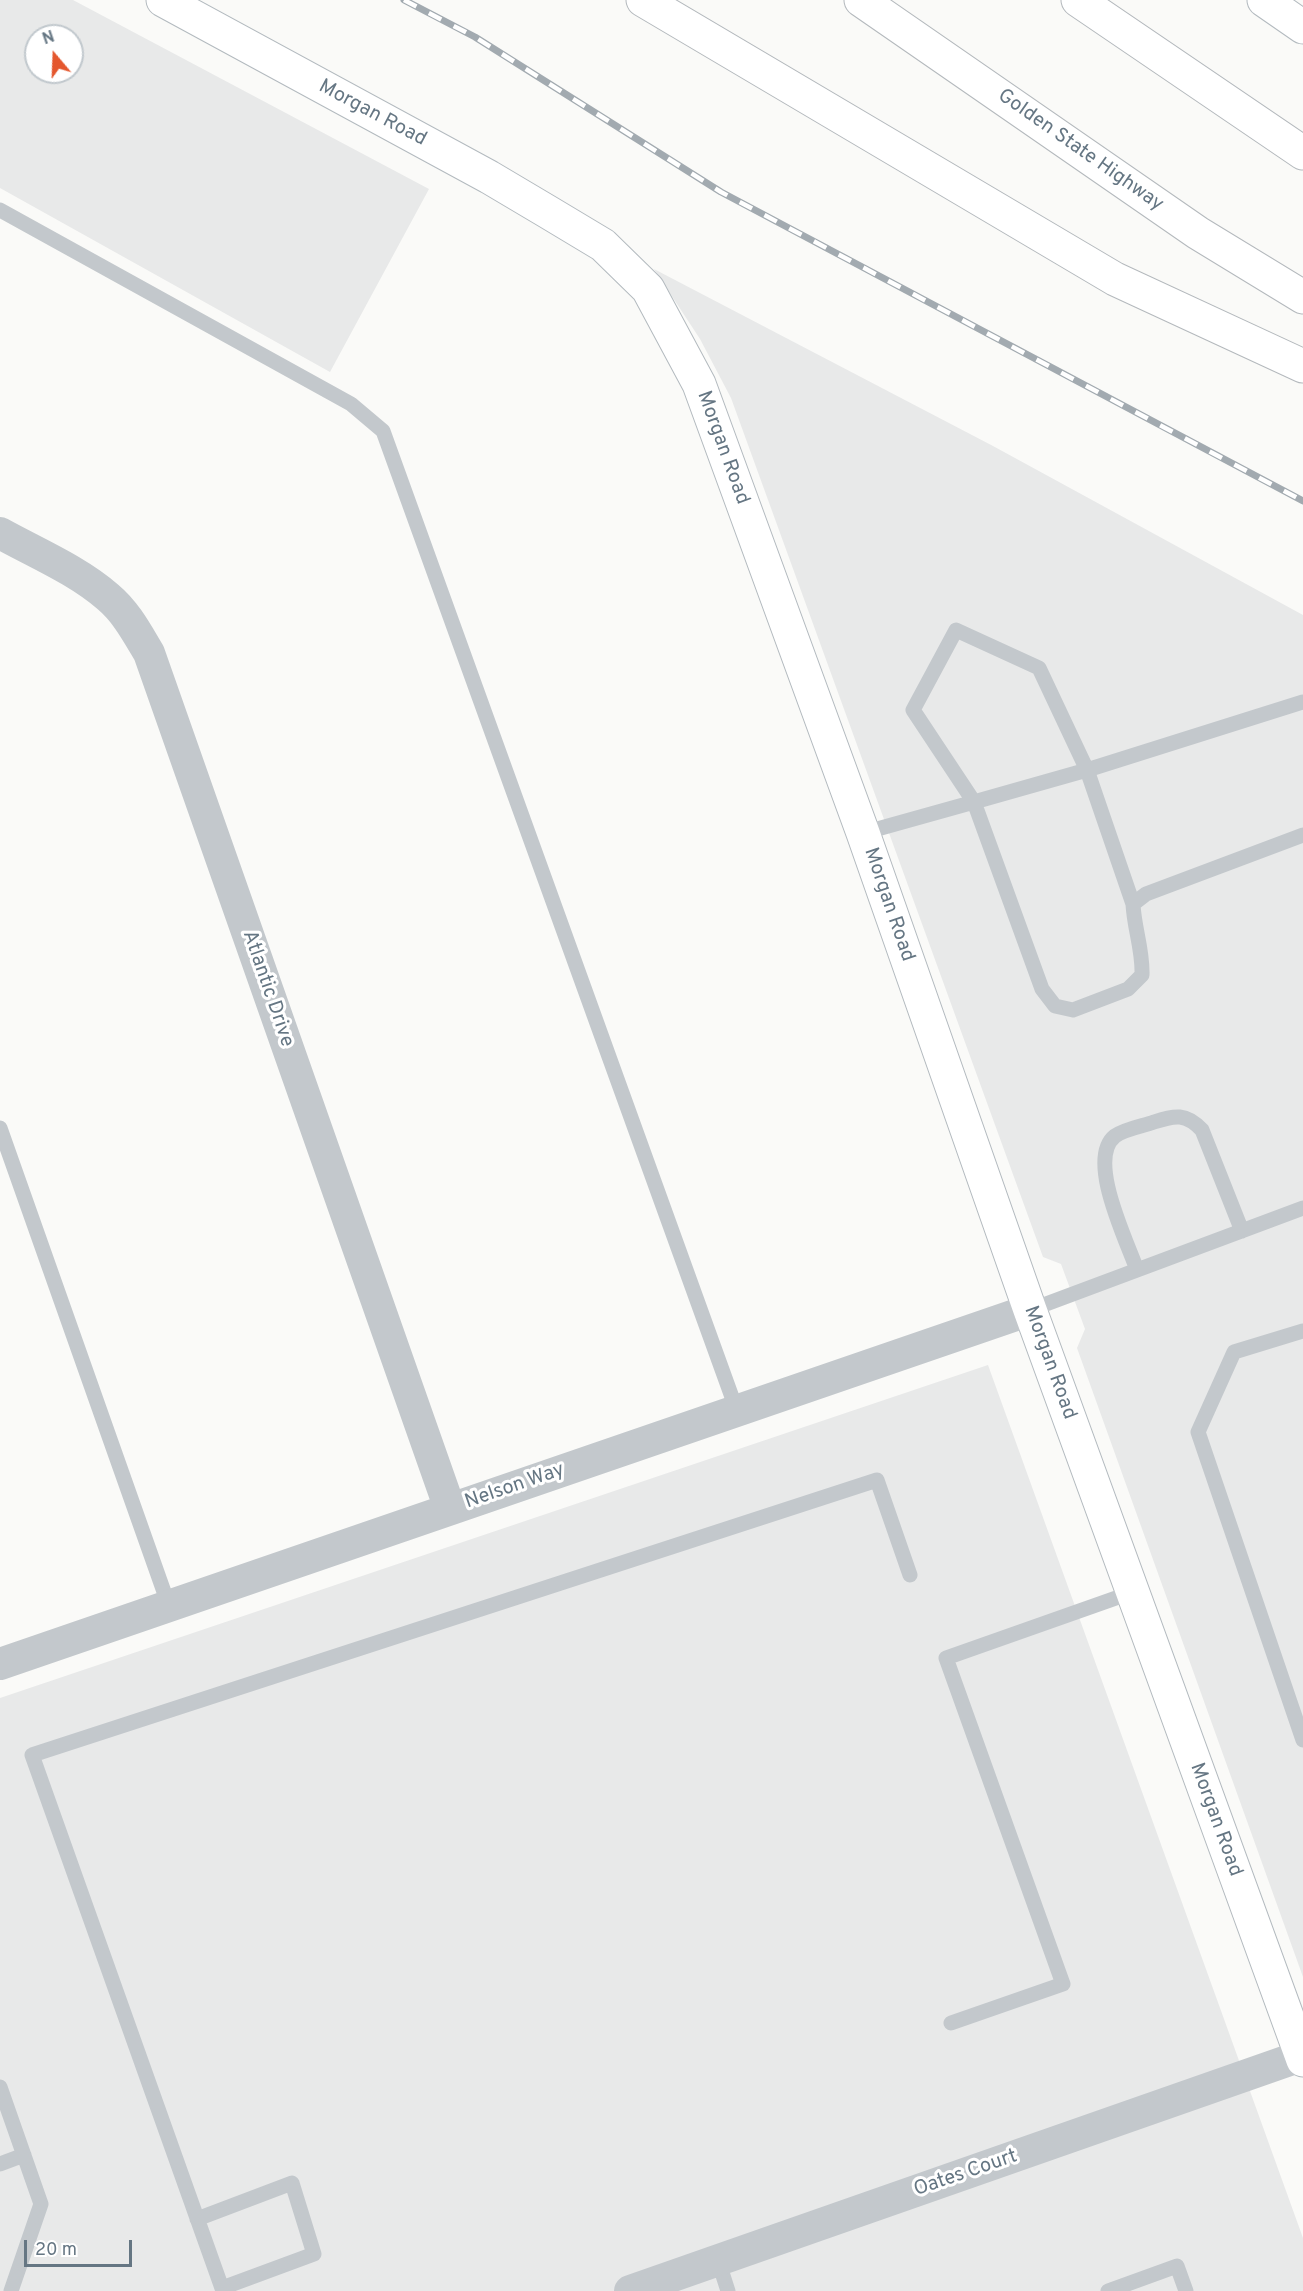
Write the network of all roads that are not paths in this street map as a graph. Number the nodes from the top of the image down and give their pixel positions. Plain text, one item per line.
1 (163, 0) edge
2 (643, 0) edge
3 (861, 0) edge
4 (1078, 0) edge
5 (1112, 0) edge
6 (1264, 0) edge
7 (1303, 27) edge
8 (1200, 84) junction
9 (1303, 153) edge
10 (0, 210) edge
11 (1303, 297) edge
12 (1303, 366) edge
13 (0, 533) edge
14 (1303, 702) edge
15 (1087, 770) junction
16 (974, 802) junction
17 (862, 833) junction
18 (1303, 835) edge
19 (1133, 904) junction
20 (0, 1128) edge
21 (1303, 1208) edge
22 (1242, 1231) junction
23 (1137, 1270) junction
24 (1030, 1310) junction
25 (1303, 1331) edge
26 (737, 1411) junction
27 (450, 1509) junction
28 (910, 1575) dead end
29 (1133, 1592) junction
30 (170, 1606) junction
31 (0, 1664) edge
32 (1303, 1740) edge
33 (951, 2023) dead end
34 (1302, 2058) edge
35 (0, 2087) edge
36 (24, 2155) junction
37 (0, 2164) edge
38 (197, 2219) junction
39 (718, 2260) junction
40 (222, 2289) edge
41 (11, 2291) edge
42 (630, 2291) edge
43 (728, 2291) edge
44 (1108, 2291) edge
45 (1186, 2291) edge

1 - 17 main road, Morgan Road
2 - 12 main road
3 - 11 main road, Golden State Highway
4 - 8 main road
5 - 8 main road
6 - 7 main road
8 - 9 main road
10 - 26 lane
13 - 27 street, Atlantic Drive
14 - 15 lane
15 - 16 lane
15 - 16 lane
15 - 19 lane
16 - 17 lane
16 - 19 lane
17 - 24 main road, Morgan Road
18 - 19 lane
20 - 30 lane
21 - 22 lane
22 - 23 lane
22 - 23 lane
23 - 24 lane
24 - 26 street, Nelson Way
24 - 29 main road, Morgan Road
25 - 32 lane
26 - 27 street, Nelson Way
27 - 30 street, Nelson Way
28 - 38 lane
29 - 33 lane
29 - 34 main road, Morgan Road
30 - 31 street, Nelson Way
34 - 39 street, Oates Court
35 - 36 lane
36 - 37 lane
36 - 41 lane
38 - 40 lane
38 - 40 lane
39 - 42 street, Oates Court
39 - 43 lane
44 - 45 lane

